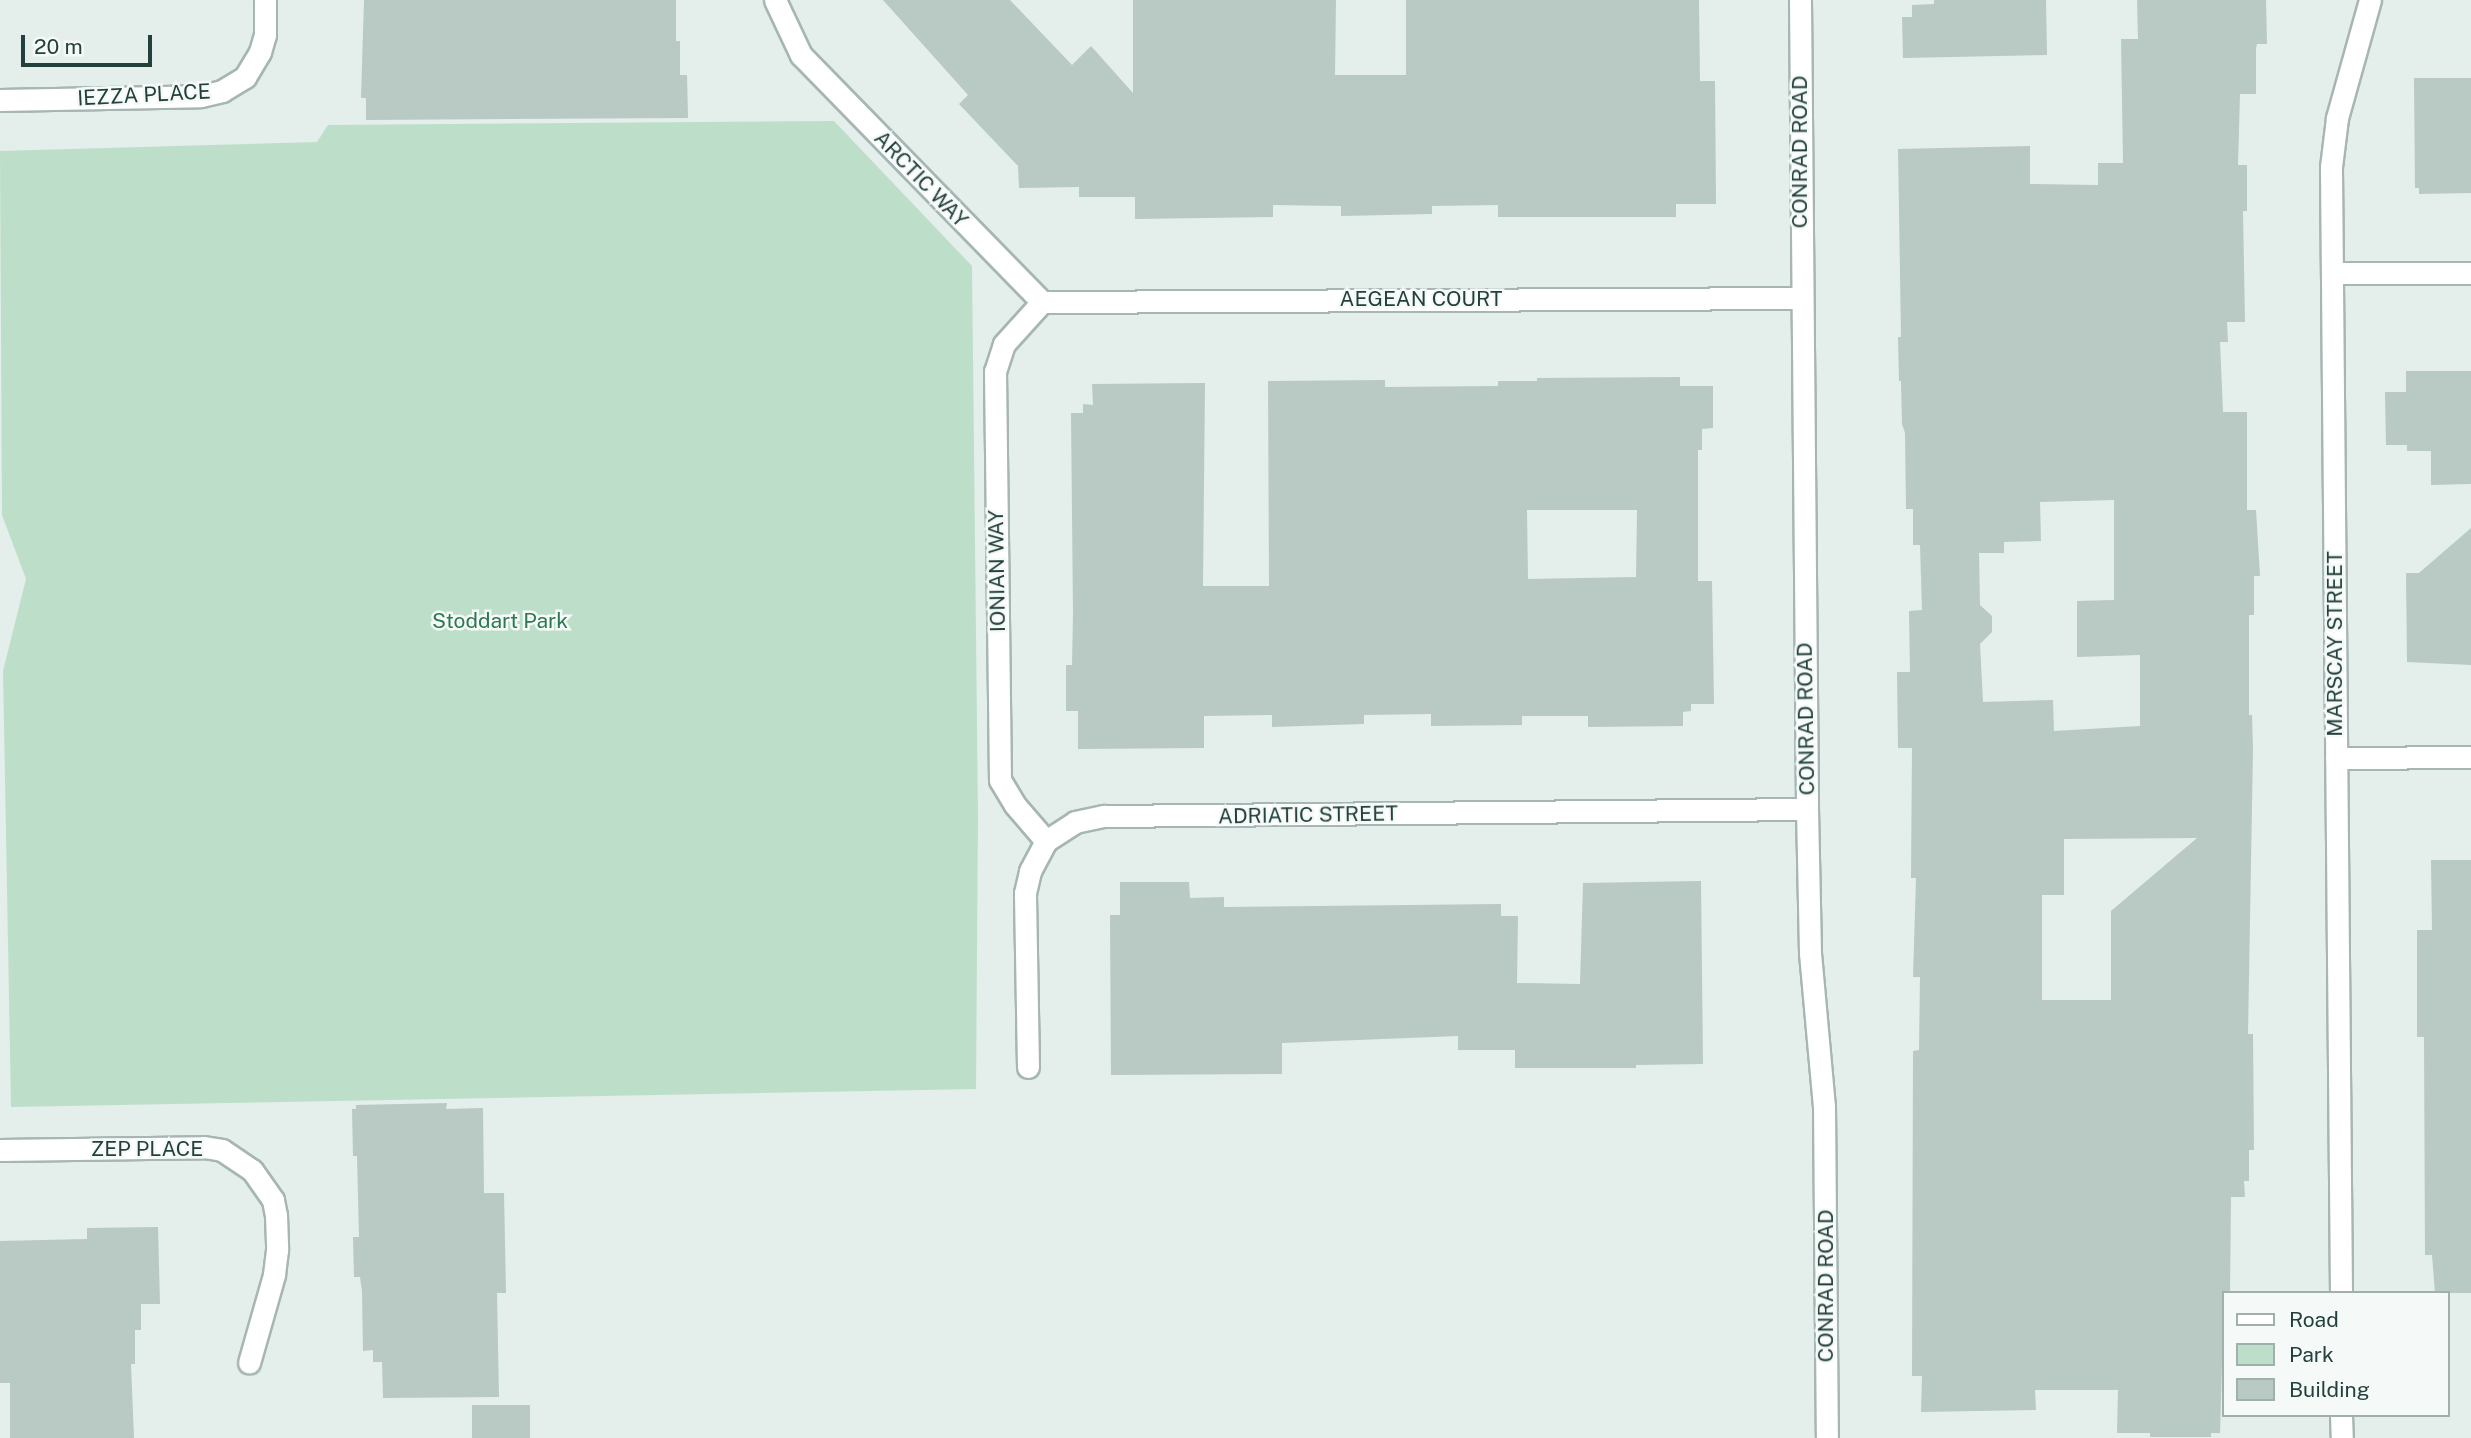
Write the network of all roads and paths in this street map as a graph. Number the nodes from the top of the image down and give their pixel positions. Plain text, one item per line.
1 (265, 0) edge
2 (775, 0) edge
3 (1800, 0) edge
4 (2370, 0) edge
5 (0, 100) edge
6 (2332, 273) junction
7 (2471, 273) edge
8 (1800, 298) junction
9 (1042, 302) junction
10 (2471, 757) edge
11 (2336, 758) junction
12 (1807, 810) junction
13 (1046, 841) junction
14 (1028, 1067) dead end
15 (0, 1150) edge
16 (2340, 1291) edge
17 (249, 1363) dead end
18 (2342, 1417) edge
19 (1827, 1438) edge
20 (2342, 1438) edge

1 - 5 street, IEZZA PLACE
2 - 9 street, ARCTIC WAY
3 - 8 street, CONRAD ROAD
4 - 6 street, MARSCAY STREET
6 - 7 street
6 - 11 street, MARSCAY STREET
8 - 9 street, AEGEAN COURT
8 - 12 street, CONRAD ROAD
9 - 13 street, IONIAN WAY
10 - 11 street
11 - 16 street, MARSCAY STREET
12 - 13 street, ADRIATIC STREET
12 - 19 street, CONRAD ROAD
13 - 14 street, ADRIATIC STREET
15 - 17 street, ZEP PLACE
18 - 20 street

